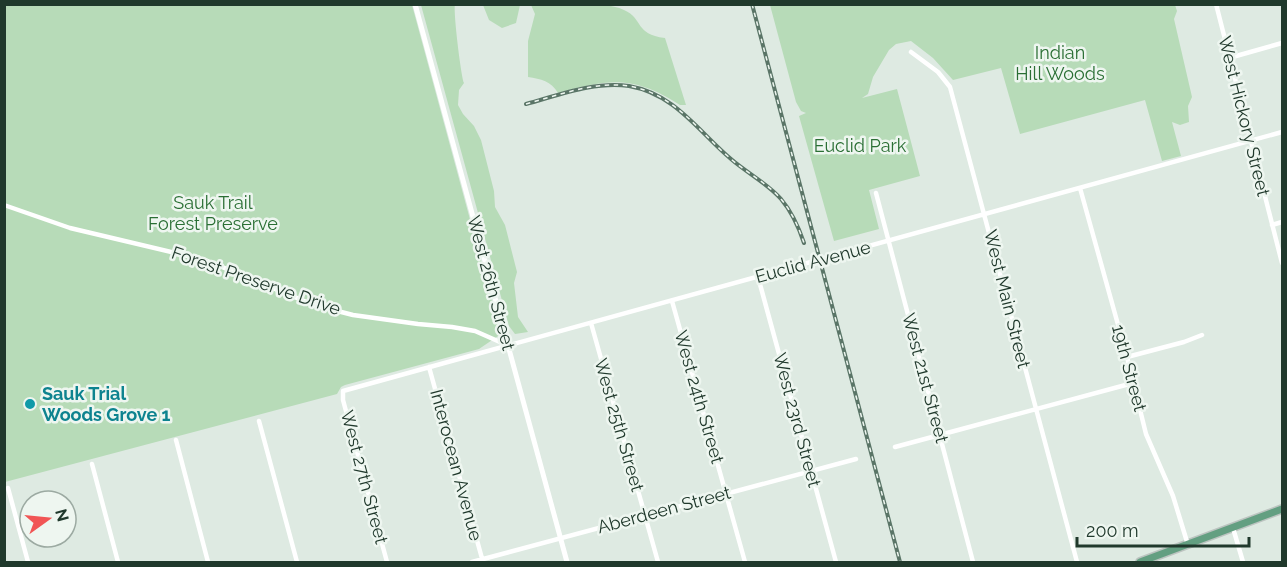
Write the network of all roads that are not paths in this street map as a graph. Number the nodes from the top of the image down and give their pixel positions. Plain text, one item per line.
1 (415, 4) edge
2 (1216, 5) edge
3 (1282, 43) edge
4 (911, 52) dead end
5 (1229, 58) junction
6 (1282, 132) edge
7 (1250, 141) junction
8 (1080, 188) junction
9 (876, 193) dead end
10 (4, 205) edge
11 (985, 214) junction
12 (1282, 222) edge
13 (1272, 225) junction
14 (888, 241) junction
15 (1282, 263) edge
16 (759, 277) junction
17 (672, 301) junction
18 (591, 323) junction
19 (1202, 335) dead end
20 (509, 345) junction
21 (1127, 357) junction
22 (429, 367) junction
23 (1133, 383) junction
24 (343, 391) joint
25 (1035, 409) junction
26 (259, 421) dead end
27 (941, 435) junction
28 (176, 440) dead end
29 (895, 447) dead end
30 (856, 459) dead end
31 (92, 464) dead end
32 (810, 471) junction
33 (8, 488) dead end
34 (726, 494) junction
35 (1282, 509) edge
36 (645, 516) junction
37 (1233, 528) junction
38 (561, 538) junction
39 (1188, 545) junction
40 (482, 561) edge
41 (28, 562) edge
42 (118, 562) edge
43 (208, 562) edge
44 (297, 562) edge
45 (387, 562) edge
46 (472, 562) edge
47 (567, 562) edge
48 (658, 562) edge
49 (745, 562) edge
50 (837, 562) edge
51 (974, 562) edge
52 (1077, 562) edge
53 (1142, 562) edge
54 (1243, 562) edge

1 - 20 street, West 26th Street
2 - 5 street, West Hickory Street
3 - 5 street
4 - 11 street, West Main Street
5 - 7 street, West Hickory Street
6 - 7 street, Euclid Avenue
7 - 8 street, Euclid Avenue
7 - 13 street, West Hickory Street
8 - 11 street, Euclid Avenue
8 - 21 street, 19th Street
9 - 14 street, West 21st Street
10 - 20 street, Forest Preserve Drive
11 - 14 street, Euclid Avenue
11 - 25 street, West Main Street
12 - 13 street
13 - 15 street, West Hickory Street
14 - 16 street, Euclid Avenue
14 - 27 street, West 21st Street
16 - 17 street, Euclid Avenue
16 - 32 street, West 23rd Street
17 - 18 street, Euclid Avenue
17 - 34 street, West 24th Street
18 - 20 street, Euclid Avenue
18 - 36 street, West 25th Street
19 - 21 street
20 - 22 street, Euclid Avenue
20 - 38 street, West 26th Street
21 - 23 street, 19th Street
22 - 24 street, Euclid Avenue
22 - 40 street, Interocean Avenue
23 - 25 street
23 - 39 street, 19th Street
24 - 45 street, West 27th Street
25 - 27 street
25 - 52 street, West Main Street
26 - 44 street
27 - 29 street
27 - 51 street, West 21st Street
28 - 43 street
30 - 32 street, Aberdeen Street
31 - 42 street
32 - 34 street, Aberdeen Street
32 - 50 street, West 23rd Street
33 - 41 street
34 - 36 street, Aberdeen Street
34 - 49 street, West 24th Street
35 - 37 main road
36 - 38 street, Aberdeen Street
36 - 48 street, West 25th Street
37 - 39 main road
37 - 54 street
38 - 40 street, Aberdeen Street
38 - 47 street, West 26th Street
39 - 53 main road
40 - 46 street, Aberdeen Street

